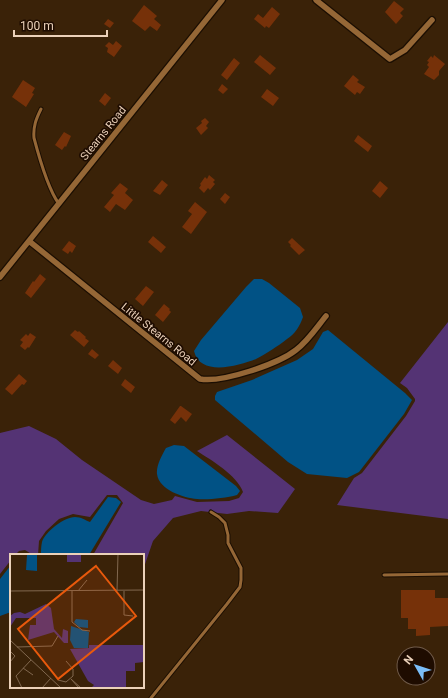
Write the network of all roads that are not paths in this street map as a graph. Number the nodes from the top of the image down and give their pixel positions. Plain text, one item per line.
1 (222, 0) edge
2 (316, 0) edge
3 (432, 20) dead end
4 (41, 109) dead end
5 (59, 204) junction
6 (29, 241) junction
7 (0, 277) edge
8 (326, 316) dead end
9 (211, 512) dead end
10 (448, 574) edge
11 (384, 575) dead end
12 (151, 698) edge

1 - 5 street, Stearns Road
2 - 3 street
4 - 5 lane
5 - 6 street, Stearns Road
6 - 7 street, Stearns Road
6 - 8 street, Little Stearns Road
9 - 12 lane
10 - 11 lane

